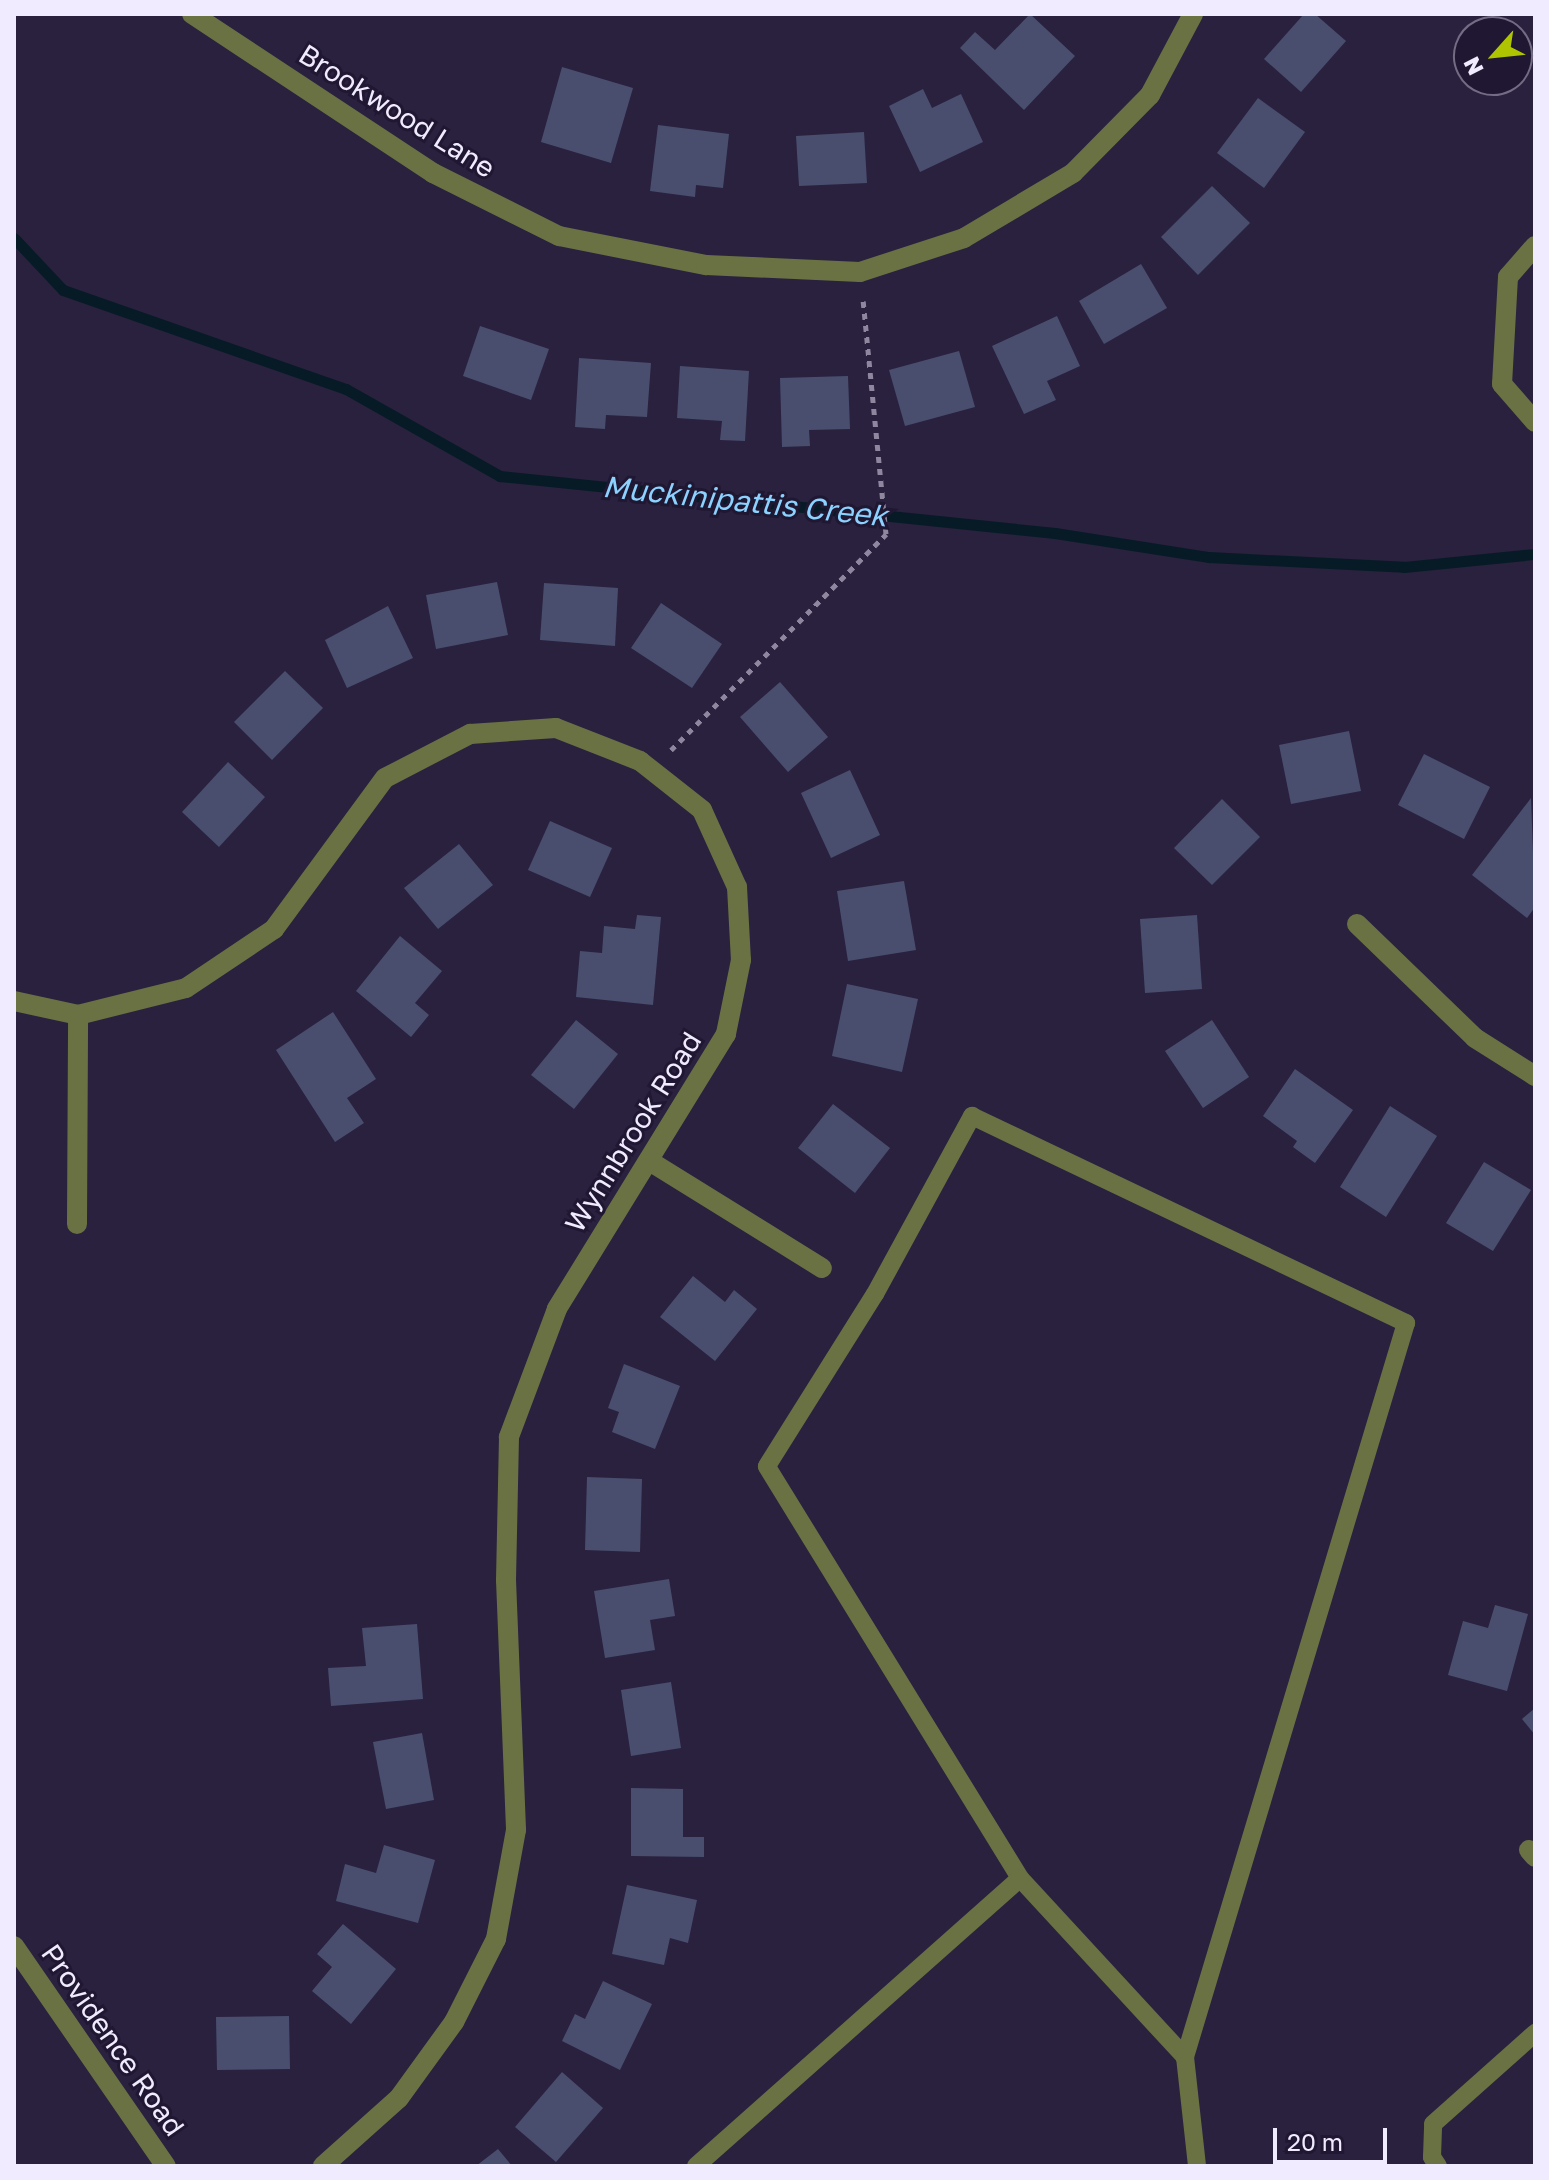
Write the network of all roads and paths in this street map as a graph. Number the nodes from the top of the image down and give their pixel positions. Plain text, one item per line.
1 (192, 14) edge
2 (1193, 14) edge
3 (1535, 246) edge
4 (860, 272) junction
5 (1535, 422) edge
6 (651, 770) junction
7 (1357, 924) dead end
8 (14, 1001) edge
9 (78, 1015) junction
10 (1535, 1076) edge
11 (651, 1162) junction
12 (77, 1224) dead end
13 (822, 1268) dead end
14 (1020, 1878) junction
15 (14, 1946) edge
16 (1535, 2033) edge
17 (1185, 2057) junction
18 (166, 2166) edge
19 (323, 2166) edge
20 (696, 2166) edge
21 (1197, 2166) edge
22 (1438, 2166) edge

1 - 4 street, Brookwood Lane
2 - 4 street, Brookwood Lane
3 - 5 street
4 - 6 path
6 - 9 street, Wynnbrook Road
6 - 11 street, Wynnbrook Road
7 - 10 street
8 - 9 street, Wynnbrook Road
9 - 12 street
11 - 13 street
11 - 19 street, Wynnbrook Road
14 - 17 lane
14 - 17 lane
14 - 20 lane
15 - 18 street, Providence Road
16 - 22 lane
17 - 21 lane

